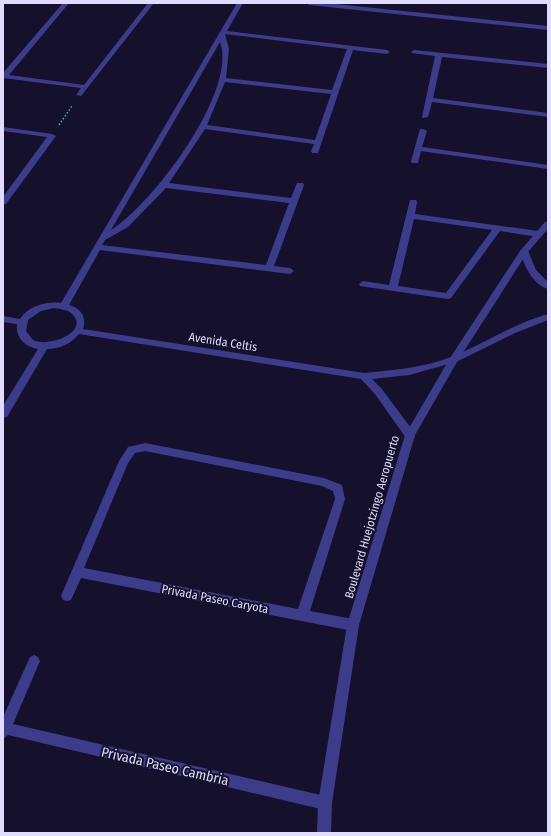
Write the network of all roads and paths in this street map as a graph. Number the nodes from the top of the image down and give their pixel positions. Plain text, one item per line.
1 (66, 3) edge
2 (151, 3) edge
3 (240, 3) edge
4 (309, 3) edge
5 (354, 3) edge
6 (548, 23) edge
7 (548, 28) edge
8 (222, 34) junction
9 (350, 48) junction
10 (387, 52) dead end
11 (414, 52) dead end
12 (439, 54) junction
13 (548, 66) edge
14 (3, 76) edge
15 (223, 80) junction
16 (85, 87) junction
17 (335, 92) junction
18 (79, 95) joint
19 (429, 100) junction
20 (548, 115) edge
21 (425, 117) dead end
22 (203, 127) junction
23 (3, 130) edge
24 (423, 131) dead end
25 (52, 136) junction
26 (317, 142) junction
27 (419, 149) junction
28 (315, 151) dead end
29 (415, 161) dead end
30 (548, 167) edge
31 (300, 184) dead end
32 (164, 186) junction
33 (293, 201) junction
34 (3, 202) edge
35 (414, 202) dead end
36 (412, 216) junction
37 (548, 224) edge
38 (498, 228) junction
39 (538, 234) junction
40 (99, 243) junction
41 (524, 252) junction
42 (269, 268) junction
43 (290, 271) dead end
44 (363, 284) dead end
45 (548, 286) edge
46 (393, 288) junction
47 (64, 306) junction
48 (548, 317) edge
49 (3, 319) edge
50 (22, 322) junction
51 (78, 331) junction
52 (44, 346) junction
53 (453, 360) junction
54 (364, 376) junction
55 (3, 414) edge
56 (410, 434) junction
57 (77, 572) junction
58 (67, 596) dead end
59 (302, 616) junction
60 (353, 625) junction
61 (34, 661) dead end
62 (4, 730) edge
63 (325, 803) junction
64 (324, 833) edge

1 - 14 street
2 - 16 street
3 - 8 street
4 - 7 street
5 - 6 street
8 - 9 street
8 - 15 street
8 - 40 street
9 - 10 street
9 - 17 street
11 - 12 street
12 - 13 street
12 - 19 street
14 - 16 street
15 - 17 street
15 - 22 street
16 - 18 street
17 - 26 street
18 - 25 path
19 - 20 street
19 - 21 street
22 - 26 street
22 - 32 street
23 - 25 street
24 - 27 street
25 - 34 street
26 - 28 street
27 - 29 street
27 - 30 street
31 - 33 street
32 - 33 street
32 - 40 street
33 - 42 street
35 - 36 street
36 - 38 street
36 - 46 street
37 - 39 street, Boulevard Huejotzingo Aeropuerto
38 - 39 street
38 - 46 street
39 - 41 street, Boulevard Huejotzingo Aeropuerto
40 - 42 street
40 - 47 street
41 - 45 street
41 - 53 street, Boulevard Huejotzingo Aeropuerto
42 - 43 street
44 - 46 street
47 - 50 street
47 - 51 street
48 - 53 street, Avenida Celtis
49 - 50 street
50 - 52 street
51 - 52 street
51 - 54 street, Avenida Celtis
52 - 55 street
53 - 54 street, Avenida Celtis
53 - 56 street, Boulevard Huejotzingo Aeropuerto
54 - 56 street
56 - 60 street, Boulevard Huejotzingo Aeropuerto
57 - 58 street
57 - 59 street, Privada Paseo Caryota
57 - 59 street
59 - 60 street, Privada Paseo Caryota
60 - 63 street, Boulevard Huejotzingo Aeropuerto
61 - 62 street
62 - 63 street, Privada Paseo Cambria
63 - 64 street, Boulevard Huejotzingo Aeropuerto

